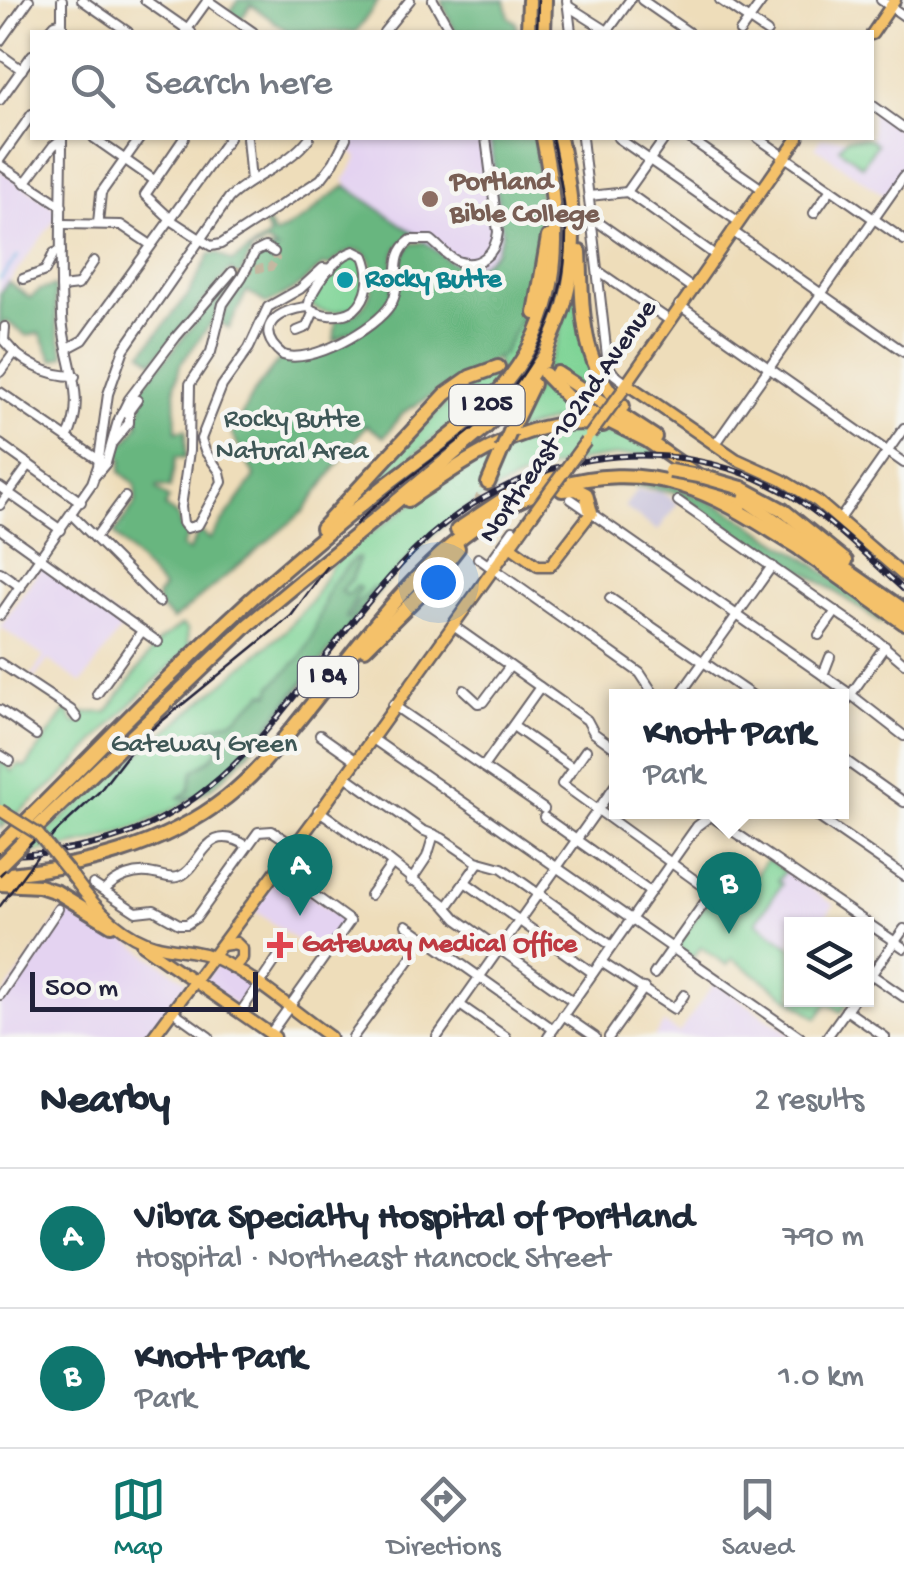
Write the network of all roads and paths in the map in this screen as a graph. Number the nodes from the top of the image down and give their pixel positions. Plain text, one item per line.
1 (29, 0) edge
2 (62, 0) edge
3 (82, 0) edge
4 (145, 0) edge
5 (208, 0) edge
6 (410, 0) edge
7 (433, 0) edge
8 (528, 0) edge
9 (545, 0) edge
10 (630, 0) edge
11 (642, 0) edge
12 (720, 0) edge
13 (763, 0) edge
14 (889, 2) edge
15 (568, 3) edge
16 (94, 4) edge
17 (904, 16) edge
18 (749, 20) junction
19 (62, 30) edge
20 (126, 30) edge
21 (185, 30) edge
22 (189, 30) edge
23 (250, 30) edge
24 (386, 30) edge
25 (450, 30) edge
26 (528, 30) edge
27 (544, 30) edge
28 (570, 30) edge
29 (605, 30) edge
30 (609, 30) edge
31 (685, 30) edge
32 (742, 30) edge
33 (764, 30) edge
34 (874, 31) edge
35 (0, 40) edge
36 (0, 54) edge
37 (30, 58) edge
38 (22, 70) junction
39 (0, 100) edge
40 (874, 106) edge
41 (30, 117) edge
42 (904, 128) edge
43 (60, 140) edge
44 (62, 140) edge
45 (97, 140) edge
46 (139, 140) edge
47 (183, 140) edge
48 (227, 140) edge
49 (247, 140) edge
50 (307, 140) edge
51 (345, 140) edge
52 (486, 140) edge
53 (544, 140) edge
54 (560, 140) edge
55 (582, 140) edge
56 (621, 140) edge
57 (665, 140) edge
58 (692, 140) edge
59 (761, 140) edge
60 (796, 141) edge
61 (785, 156) junction
62 (125, 159) junction
63 (650, 160) junction
64 (0, 162) edge
65 (904, 176) edge
66 (154, 180) junction
67 (251, 181) junction
68 (26, 183) junction
69 (762, 189) junction
70 (831, 189) junction
71 (626, 192) junction
72 (589, 196) junction
73 (62, 206) junction
74 (573, 214) junction
75 (814, 214) dead end
76 (171, 218) junction
77 (592, 218) junction
78 (874, 219) junction
79 (62, 224) junction
80 (98, 224) junction
81 (735, 226) junction
82 (199, 240) junction
83 (904, 240) edge
84 (151, 245) junction
85 (62, 251) junction
86 (274, 252) dead end
87 (715, 254) junction
88 (94, 261) dead end
89 (232, 272) tunnel mouth
90 (326, 272) junction
91 (598, 272) junction
92 (23, 280) dead end
93 (62, 287) junction
94 (692, 288) junction
95 (822, 294) junction
96 (679, 306) junction
97 (311, 309) junction
98 (534, 314) dead end
99 (668, 320) junction
100 (5, 327) dead end
101 (297, 331) dead end
102 (68, 348) junction
103 (14, 352) junction
104 (904, 352) edge
105 (545, 355) junction
106 (498, 367) dead end
107 (769, 368) junction
108 (0, 372) edge
109 (75, 376) junction
110 (625, 387) junction
111 (0, 392) edge
112 (136, 400) dead end
113 (904, 428) edge
114 (639, 436) junction
115 (66, 438) junction
116 (657, 438) junction
117 (112, 442) junction
118 (0, 444) edge
119 (715, 445) junction
120 (887, 452) junction
121 (99, 460) junction
122 (904, 463) edge
123 (29, 464) junction
124 (95, 476) junction
125 (560, 476) junction
126 (488, 483) tunnel mouth
127 (0, 486) edge
128 (9, 493) junction
129 (125, 496) dead end
130 (570, 499) dead end
131 (678, 501) dead end
132 (81, 502) junction
133 (0, 505) edge
134 (591, 513) junction
135 (72, 514) junction
136 (840, 519) junction
137 (0, 529) edge
138 (61, 530) junction
139 (513, 530) dead end
140 (355, 534) junction
141 (95, 538) junction
142 (459, 543) junction
143 (510, 546) junction
144 (807, 554) junction
145 (432, 555) junction
146 (41, 558) junction
147 (478, 558) dead end
148 (772, 566) junction
149 (490, 567) junction
150 (0, 572) edge
151 (904, 576) edge
152 (269, 583) junction
153 (20, 587) junction
154 (873, 587) junction
155 (610, 598) dead end
156 (159, 602) dead end
157 (904, 610) edge
158 (836, 612) junction
159 (0, 615) edge
160 (737, 615) junction
161 (904, 623) edge
162 (452, 625) junction
163 (142, 631) junction
164 (819, 635) dead end
165 (158, 642) dead end
166 (884, 646) junction
167 (830, 657) dead end
168 (704, 662) junction
169 (0, 663) edge
170 (904, 663) edge
171 (510, 666) junction
172 (823, 675) junction
173 (540, 687) junction
174 (650, 689) edge
175 (684, 689) edge
176 (743, 689) edge
177 (843, 689) edge
178 (464, 690) dead end
179 (96, 694) dead end
180 (850, 694) joint
181 (393, 705) junction
182 (0, 710) edge
183 (77, 718) dead end
184 (513, 726) junction
185 (320, 735) dead end
186 (36, 736) dead end
187 (904, 736) edge
188 (370, 737) junction
189 (609, 744) edge
190 (586, 750) dead end
191 (0, 755) edge
192 (354, 759) junction
193 (10, 762) dead end
194 (849, 763) edge
195 (483, 767) junction
196 (574, 768) junction
197 (344, 774) junction
198 (609, 794) edge
199 (904, 802) edge
200 (597, 811) junction
201 (0, 812) edge
202 (314, 815) junction
203 (704, 819) edge
204 (718, 819) edge
205 (821, 819) edge
206 (434, 834) junction
207 (3, 838) edge
208 (577, 839) junction
209 (293, 845) junction
210 (248, 846) junction
211 (479, 862) junction
212 (671, 863) junction
213 (392, 864) junction
214 (558, 866) junction
215 (277, 868) junction
216 (0, 870) edge
217 (904, 876) edge
218 (411, 880) junction
219 (464, 882) junction
220 (0, 884) edge
221 (92, 884) dead end
222 (39, 886) junction
223 (104, 892) junction
224 (650, 892) junction
225 (539, 894) junction
226 (370, 895) dead end
227 (124, 905) junction
228 (447, 906) junction
229 (58, 910) joint
230 (632, 919) junction
231 (520, 921) junction
232 (112, 923) junction
233 (406, 924) dead end
234 (904, 930) edge
235 (894, 943) junction
236 (222, 946) junction
237 (612, 946) junction
238 (500, 948) junction
239 (673, 948) junction
240 (904, 948) edge
241 (280, 954) dead end
242 (414, 954) dead end
243 (213, 957) junction
244 (600, 962) junction
245 (233, 968) junction
246 (874, 971) edge
247 (593, 973) junction
248 (654, 974) dead end
249 (480, 977) junction
250 (196, 981) junction
251 (874, 981) edge
252 (3, 984) edge
253 (258, 986) junction
254 (644, 988) junction
255 (0, 995) edge
256 (684, 995) dead end
257 (904, 997) edge
258 (573, 1001) junction
259 (460, 1004) junction
260 (848, 1007) edge
261 (289, 1008) junction
262 (846, 1010) junction
263 (174, 1012) junction
264 (240, 1013) junction
265 (563, 1015) junction
266 (550, 1033) edge
267 (442, 1035) edge
268 (272, 1036) edge
269 (156, 1037) edge
270 (209, 1037) edge
271 (330, 1037) edge
272 (353, 1037) edge
273 (506, 1037) edge
274 (595, 1037) edge
275 (610, 1037) edge
276 (800, 1037) edge
277 (827, 1037) edge
278 (885, 1037) edge

1 - 35 street
2 - 19 street
3 - 16 street
4 - 21 street
5 - 22 street
5 - 23 street
6 - 24 street
7 - 25 street
8 - 26 highway
9 - 27 highway
10 - 30 street
11 - 31 street
12 - 18 street
13 - 18 street
14 - 17 street
14 - 34 main road
15 - 28 street
15 - 29 street
16 - 20 street
18 - 32 street
18 - 33 street
36 - 38 street
37 - 38 street
38 - 39 street
40 - 42 street
41 - 64 street
43 - 68 street
44 - 73 street
45 - 62 street
46 - 62 street
47 - 66 street
48 - 76 street
49 - 67 street
50 - 67 street
51 - 82 street
52 - 97 street
53 - 98 highway
53 - 152 highway, I 205
54 - 74 highway, I 205
55 - 72 street
56 - 63 street
57 - 63 street
58 - 69 street
59 - 61 street
60 - 61 main road, Northeast 102nd Avenue
61 - 69 main road, Northeast 102nd Avenue
61 - 70 street
62 - 66 street
62 - 80 street
63 - 71 street
63 - 81 street
64 - 68 street
65 - 78 street
66 - 76 street
67 - 82 street
68 - 73 street
69 - 81 main road, Northeast 102nd Avenue
70 - 75 street
70 - 78 street
71 - 72 street
71 - 87 street
72 - 77 street
73 - 79 street
74 - 105 highway, I 205
74 - 116 highway
76 - 82 street
76 - 84 street
77 - 91 street
77 - 94 street
78 - 83 street
78 - 95 street
79 - 80 street
79 - 85 street
80 - 84 street
81 - 87 main road, Northeast 102nd Avenue
81 - 95 street
82 - 121 street
84 - 102 street
85 - 92 street
85 - 93 street
86 - 90 street
87 - 94 main road, Northeast 102nd Avenue
88 - 93 street
89 - 117 street
90 - 97 street
90 - 97 street
91 - 99 street
91 - 110 street
93 - 102 street
94 - 96 main road, Northeast 102nd Avenue
95 - 104 street
95 - 107 street
96 - 99 main road, Northeast 102nd Avenue
96 - 107 street
97 - 101 street
99 - 110 main road, Northeast 102nd Avenue
100 - 103 street
102 - 109 street
103 - 108 street
103 - 109 street
105 - 126 highway, bridge
105 - 140 highway, I 205
106 - 152 highway
107 - 119 street
107 - 120 street
109 - 115 street
110 - 119 main road
110 - 125 main road, Northeast 102nd Avenue, bridge
111 - 115 street
112 - 117 street
113 - 120 street
114 - 116 highway
114 - 140 highway
114 - 144 highway
115 - 121 street
116 - 154 highway
117 - 124 street
118 - 123 street
119 - 136 main road
120 - 122 street
120 - 136 street
121 - 124 street
123 - 128 street
123 - 132 street
124 - 132 street
125 - 143 main road, Northeast 102nd Avenue, bridge
125 - 145 highway
127 - 128 street
128 - 133 street
128 - 138 street
129 - 141 street
130 - 134 street
131 - 148 street
132 - 135 street
134 - 142 highway
134 - 143 main road
134 - 160 street
135 - 138 street
135 - 141 street
136 - 151 main road
137 - 146 street
138 - 146 street
139 - 149 street
140 - 216 highway, I 205, bridge
141 - 156 street
142 - 144 highway, I 84
142 - 216 highway, I 84
143 - 149 main road, Northeast 102nd Avenue
144 - 161 highway, I 84
145 - 154 highway, I 84, bridge
145 - 216 highway, I 84
146 - 153 street
146 - 163 street
147 - 149 street
148 - 158 street
148 - 160 street
149 - 162 main road, Northeast 102nd Avenue
149 - 174 street
150 - 153 street
152 - 207 highway, I 205
153 - 159 street
154 - 157 highway, I 84
155 - 168 street
158 - 164 street
158 - 166 street
160 - 168 street
160 - 172 street
162 - 171 street
162 - 181 main road, Northeast 102nd Avenue
163 - 165 street
163 - 179 street
166 - 170 street
166 - 180 street
167 - 172 street
168 - 175 street
168 - 176 street
169 - 183 street
171 - 173 street
171 - 178 street
172 - 177 street
173 - 184 street
173 - 189 street
180 - 187 street
181 - 188 main road, Northeast 102nd Avenue
181 - 195 street
182 - 186 street
184 - 195 street
184 - 196 street
185 - 192 street
188 - 192 main road, Northeast 102nd Avenue
188 - 214 street
190 - 196 street
191 - 193 street
192 - 197 main road, Northeast 102nd Avenue
194 - 199 street
195 - 208 street
196 - 200 street
197 - 202 main road, Northeast 102nd Avenue
197 - 206 street
198 - 200 street
200 - 208 street
200 - 212 street
201 - 232 main road, bridge
202 - 209 main road, Northeast 102nd Avenue
202 - 213 street
203 - 212 street
204 - 235 street
205 - 217 street
206 - 211 street
206 - 218 street
208 - 214 street
208 - 224 street
209 - 210 street
209 - 215 main road, Northeast 102nd Avenue
210 - 223 street
210 - 227 street
211 - 219 street
211 - 225 street
212 - 224 street
212 - 239 street
213 - 218 street
213 - 226 street
214 - 225 street
214 - 230 street
215 - 236 main road, Northeast 102nd Avenue
215 - 261 street
218 - 228 street
219 - 228 street
219 - 231 street
220 - 222 highway
221 - 223 street
222 - 229 highway
222 - 232 highway
223 - 227 street
224 - 230 street
225 - 231 street
225 - 237 street
227 - 232 street
228 - 238 street
229 - 252 street
230 - 237 street
230 - 239 street
231 - 238 street
231 - 247 street
232 - 243 main road
232 - 250 main road
233 - 249 street
234 - 235 street
235 - 240 street
235 - 246 street
236 - 243 main road, Northeast 102nd Avenue
236 - 245 main road
237 - 244 street
238 - 249 street
238 - 258 street
239 - 248 street
239 - 276 street
241 - 253 street
242 - 272 street
243 - 245 main road
243 - 250 main road, Northeast 102nd Avenue
244 - 247 street
244 - 254 street
245 - 253 main road
247 - 258 street
249 - 259 street
249 - 266 street
250 - 263 main road, Northeast 102nd Avenue
250 - 264 main road
251 - 257 street
252 - 255 street
253 - 261 main road
253 - 264 street
254 - 256 street
254 - 275 street
258 - 265 street
259 - 267 street
259 - 273 street
260 - 262 street
261 - 268 street
261 - 271 main road
262 - 277 street
262 - 278 street
263 - 269 main road, Northeast 102nd Avenue
263 - 270 street
264 - 268 main road
265 - 266 street
265 - 274 street

